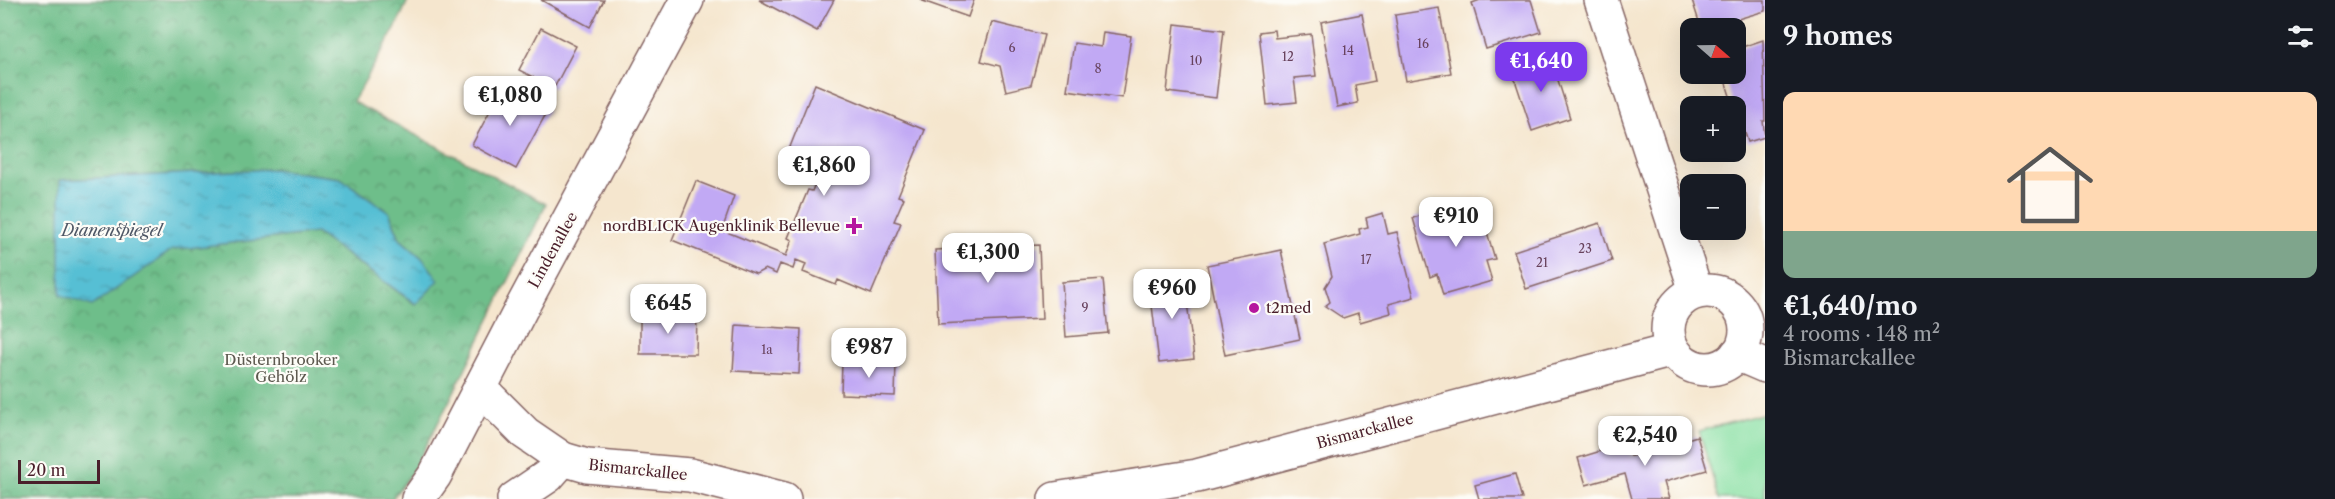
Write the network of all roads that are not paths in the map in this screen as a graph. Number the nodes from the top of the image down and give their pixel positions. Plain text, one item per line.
1 (687, 0) edge
2 (1601, 0) edge
3 (1696, 291) junction
4 (1673, 350) junction
5 (1751, 360) edge
6 (481, 389) junction
7 (563, 459) junction
8 (418, 499) edge
9 (514, 499) edge
10 (784, 499) edge
11 (1055, 499) edge

1 - 6 street, Lindenallee
2 - 3 street
3 - 4 street
3 - 5 street
4 - 5 street
4 - 11 street, Bismarckallee
6 - 7 street, Bismarckallee
6 - 8 street, Lindenallee
7 - 9 street
7 - 10 street, Bismarckallee

